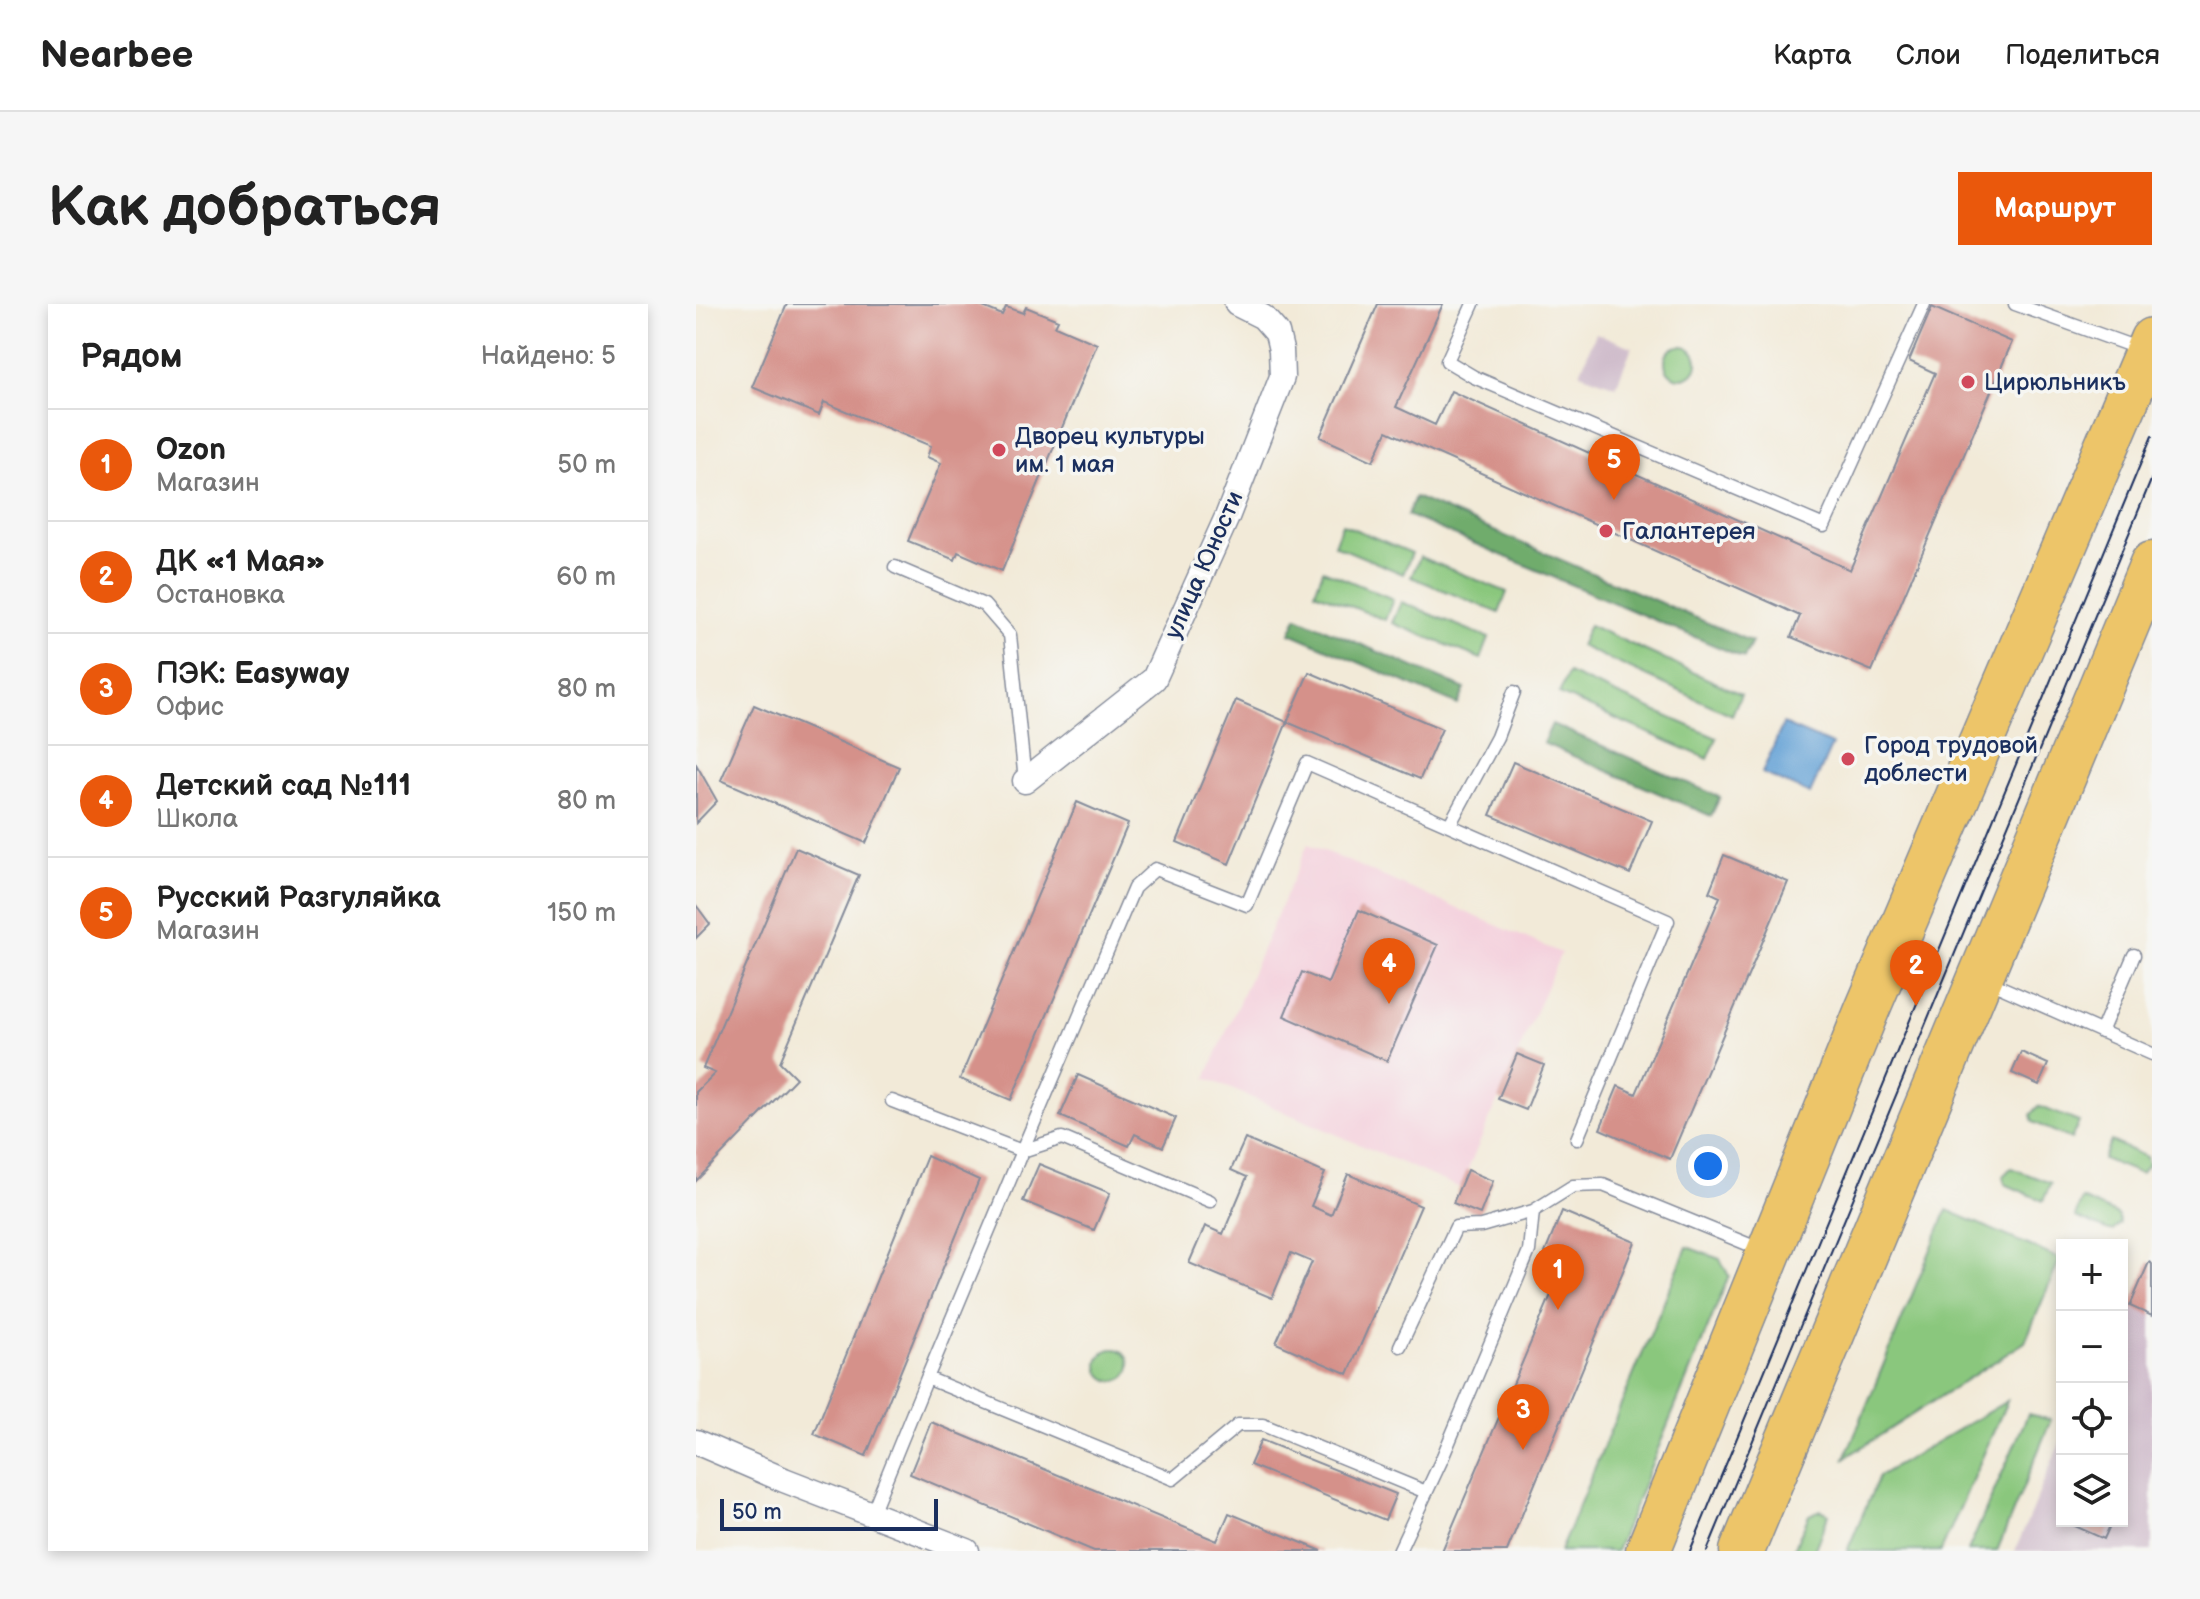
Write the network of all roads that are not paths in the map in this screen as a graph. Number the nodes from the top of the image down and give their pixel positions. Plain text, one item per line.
1 (1473, 304) edge
2 (1924, 304) edge
3 (2015, 304) edge
4 (1241, 306) edge
5 (2150, 349) edge
6 (2152, 564) edge
7 (895, 567) dead end
8 (1514, 692) dead end
9 (1025, 781) joint
10 (1450, 824) junction
11 (2134, 955) dead end
12 (1980, 978) junction
13 (2101, 1032) junction
14 (2152, 1054) edge
15 (892, 1101) dead end
16 (1577, 1139) dead end
17 (1022, 1151) junction
18 (1210, 1201) dead end
19 (1533, 1211) junction
20 (1769, 1253) junction
21 (1400, 1346) dead end
22 (927, 1378) junction
23 (696, 1442) edge
24 (1426, 1492) junction
25 (872, 1513) junction
26 (967, 1551) edge
27 (1399, 1551) edge
28 (1648, 1551) edge
29 (1742, 1551) edge

1 - 2 lane
3 - 5 lane
4 - 9 street, улица Юности
5 - 20 highway
6 - 12 highway
7 - 9 lane
8 - 10 lane
10 - 16 lane
10 - 17 lane
11 - 13 lane
12 - 13 lane
12 - 29 highway
13 - 14 lane
15 - 17 lane
17 - 18 lane
17 - 22 lane
19 - 20 lane
19 - 21 lane
19 - 24 lane
20 - 28 highway
22 - 24 lane
22 - 25 lane
23 - 25 street
24 - 27 lane
25 - 26 street

